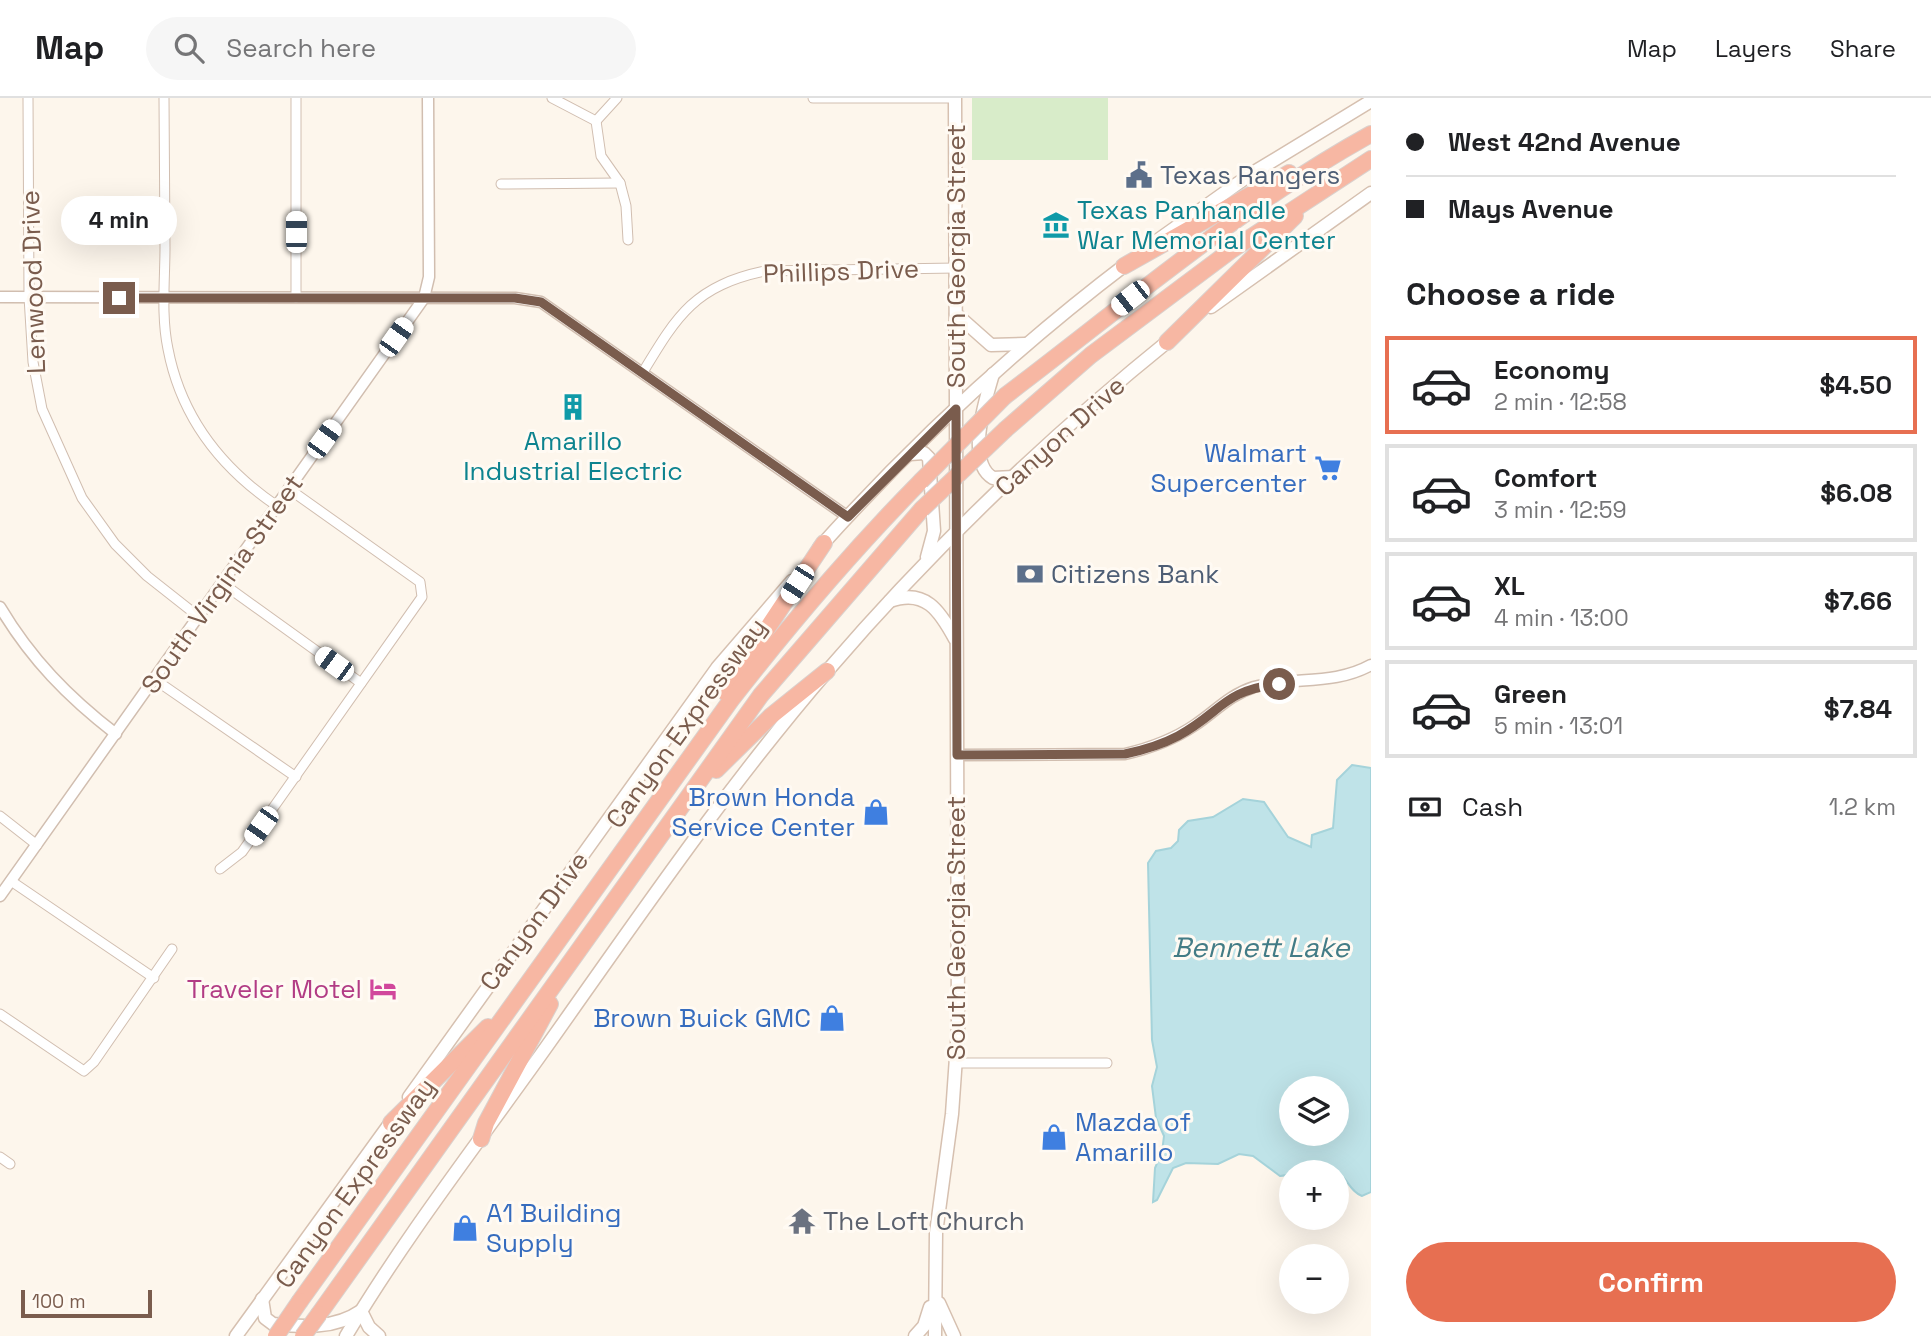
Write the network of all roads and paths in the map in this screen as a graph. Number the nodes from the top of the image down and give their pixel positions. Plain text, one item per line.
1 (28, 98) edge
2 (164, 98) edge
3 (296, 98) edge
4 (428, 98) edge
5 (552, 98) edge
6 (617, 98) edge
7 (813, 98) edge
8 (955, 98) edge
9 (1371, 100) edge
10 (596, 121) junction
11 (1371, 134) edge
12 (1371, 159) edge
13 (1318, 164) junction
14 (1336, 180) junction
15 (620, 183) junction
16 (501, 184) dead end
17 (1371, 192) edge
18 (628, 240) dead end
19 (1124, 266) junction
20 (956, 268) junction
21 (0, 297) edge
22 (29, 297) junction
23 (165, 298) junction
24 (296, 298) junction
25 (424, 298) junction
26 (956, 314) junction
27 (1167, 342) junction
28 (1025, 344) junction
29 (643, 372) junction
30 (993, 373) junction
31 (956, 409) junction
32 (910, 454) junction
33 (1014, 477) junction
34 (289, 489) junction
35 (277, 506) junction
36 (848, 517) junction
37 (956, 530) junction
38 (824, 543) junction
39 (924, 564) junction
40 (222, 583) junction
41 (890, 601) junction
42 (0, 607) edge
43 (199, 617) junction
44 (957, 642) junction
45 (1371, 665) edge
46 (827, 670) junction
47 (154, 679) junction
48 (361, 683) junction
49 (116, 734) junction
50 (957, 755) junction
51 (684, 766) junction
52 (296, 777) junction
53 (689, 796) junction
54 (0, 816) edge
55 (37, 845) junction
56 (220, 869) dead end
57 (11, 881) junction
58 (0, 896) edge
59 (584, 941) junction
60 (172, 949) dead end
61 (552, 950) junction
62 (154, 978) junction
63 (0, 1014) edge
64 (955, 1063) junction
65 (1107, 1063) dead end
66 (391, 1123) junction
67 (481, 1139) junction
68 (0, 1157) edge
69 (10, 1164) dead end
70 (934, 1286) junction
71 (262, 1299) junction
72 (361, 1311) junction
73 (236, 1336) edge
74 (276, 1336) edge
75 (303, 1336) edge
76 (346, 1336) edge
77 (379, 1336) edge
78 (915, 1336) edge
79 (935, 1336) edge
80 (954, 1336) edge

1 - 22 street, Lenwood Drive
2 - 23 street
3 - 24 street
4 - 25 street, South Virginia Street
5 - 10 street
6 - 10 street
7 - 8 street
8 - 20 main road, South Georgia Street
9 - 19 main road, Canyon Drive
10 - 15 street
11 - 13 highway, Canyon Expressway
12 - 14 highway, Canyon Expressway
13 - 19 highway
13 - 51 highway, Canyon Expressway, bridge
14 - 27 highway
14 - 53 highway, Canyon Expressway, bridge
15 - 16 street
15 - 18 street
17 - 27 main road, Canyon Drive
19 - 28 main road, Canyon Drive
20 - 26 main road, South Georgia Street
20 - 29 street, Phillips Drive
21 - 22 street
22 - 23 street
22 - 43 street, Lenwood Drive
23 - 24 street
23 - 35 street
24 - 25 street
25 - 29 street
25 - 34 street, South Virginia Street
26 - 28 main road
26 - 31 main road, South Georgia Street
27 - 33 main road, Canyon Drive
28 - 30 main road, Canyon Drive
29 - 36 street
30 - 31 main road, Canyon Drive
30 - 33 main road
31 - 32 main road, Canyon Drive
31 - 37 main road, South Georgia Street
32 - 36 main road, Canyon Drive
32 - 39 main road
33 - 37 main road, Canyon Drive
34 - 35 street, South Virginia Street
34 - 48 street
35 - 40 street, South Virginia Street
36 - 38 main road, Canyon Drive
37 - 39 main road, Canyon Drive
37 - 44 main road, South Georgia Street
38 - 51 highway
38 - 66 main road, Canyon Drive
39 - 41 main road, Canyon Drive
40 - 43 street, South Virginia Street
40 - 48 street
41 - 44 main road
41 - 46 main road, Canyon Drive
42 - 49 street
43 - 47 street, South Virginia Street
44 - 50 main road, South Georgia Street
45 - 50 street
46 - 53 highway
46 - 67 main road, Canyon Drive
47 - 49 street, South Virginia Street
47 - 52 street
48 - 52 street
49 - 55 street, South Virginia Street
50 - 64 main road, South Georgia Street
51 - 61 highway, Canyon Expressway
52 - 56 street
53 - 59 highway, Canyon Expressway
54 - 55 street
55 - 57 street, South Virginia Street
57 - 58 street, South Virginia Street
57 - 62 street
59 - 67 highway
59 - 75 highway, Canyon Expressway, bridge
60 - 62 street
61 - 66 highway
61 - 74 highway, Canyon Expressway, bridge
62 - 63 street
64 - 65 street
64 - 70 main road, South Georgia Street
66 - 71 main road, Canyon Drive
67 - 72 main road, Canyon Drive
68 - 69 street
70 - 78 main road
70 - 79 main road, South Georgia Street
70 - 80 main road
71 - 72 main road
71 - 73 main road, Canyon Drive
72 - 76 main road, Canyon Drive
72 - 77 main road

